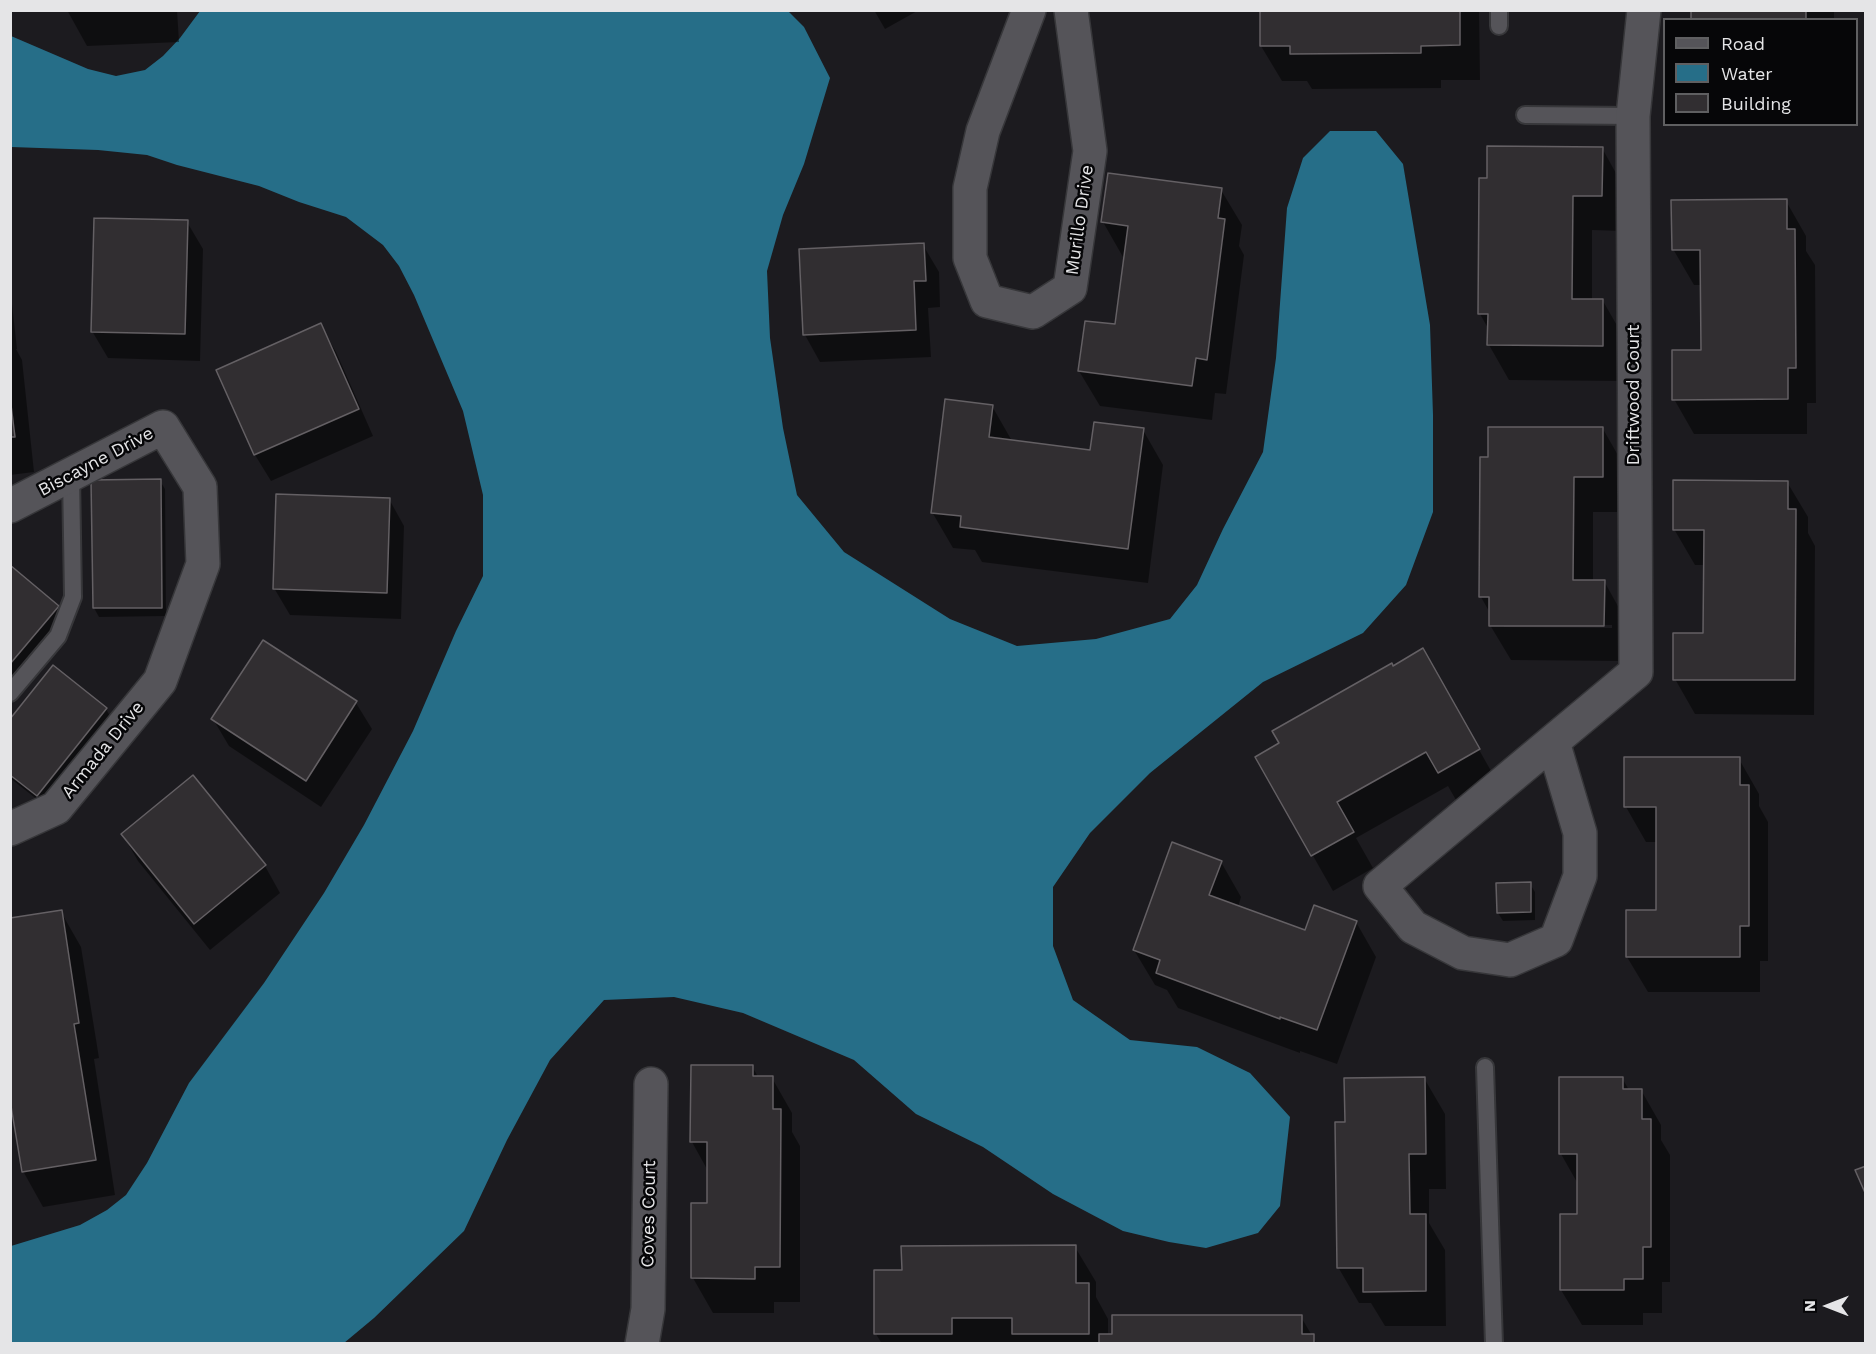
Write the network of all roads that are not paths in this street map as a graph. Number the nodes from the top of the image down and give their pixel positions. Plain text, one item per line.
1 (1029, 10) edge
2 (1071, 10) edge
3 (1644, 10) edge
4 (1525, 115) dead end
5 (1633, 117) junction
6 (71, 475) junction
7 (10, 506) edge
8 (160, 681) joint
9 (10, 693) edge
10 (1553, 742) junction
11 (10, 829) edge
12 (1485, 1067) dead end
13 (651, 1084) dead end
14 (642, 1344) edge
15 (1494, 1344) edge

1 - 2 street, Murillo Drive
3 - 5 street, Driftwood Court
4 - 5 lane
5 - 10 street, Driftwood Court
6 - 7 street, Biscayne Drive
6 - 8 street, Biscayne Drive
6 - 9 lane
8 - 11 street, Armada Drive
10 - 10 street, Driftwood Court
12 - 15 lane
13 - 14 street, Coves Court

